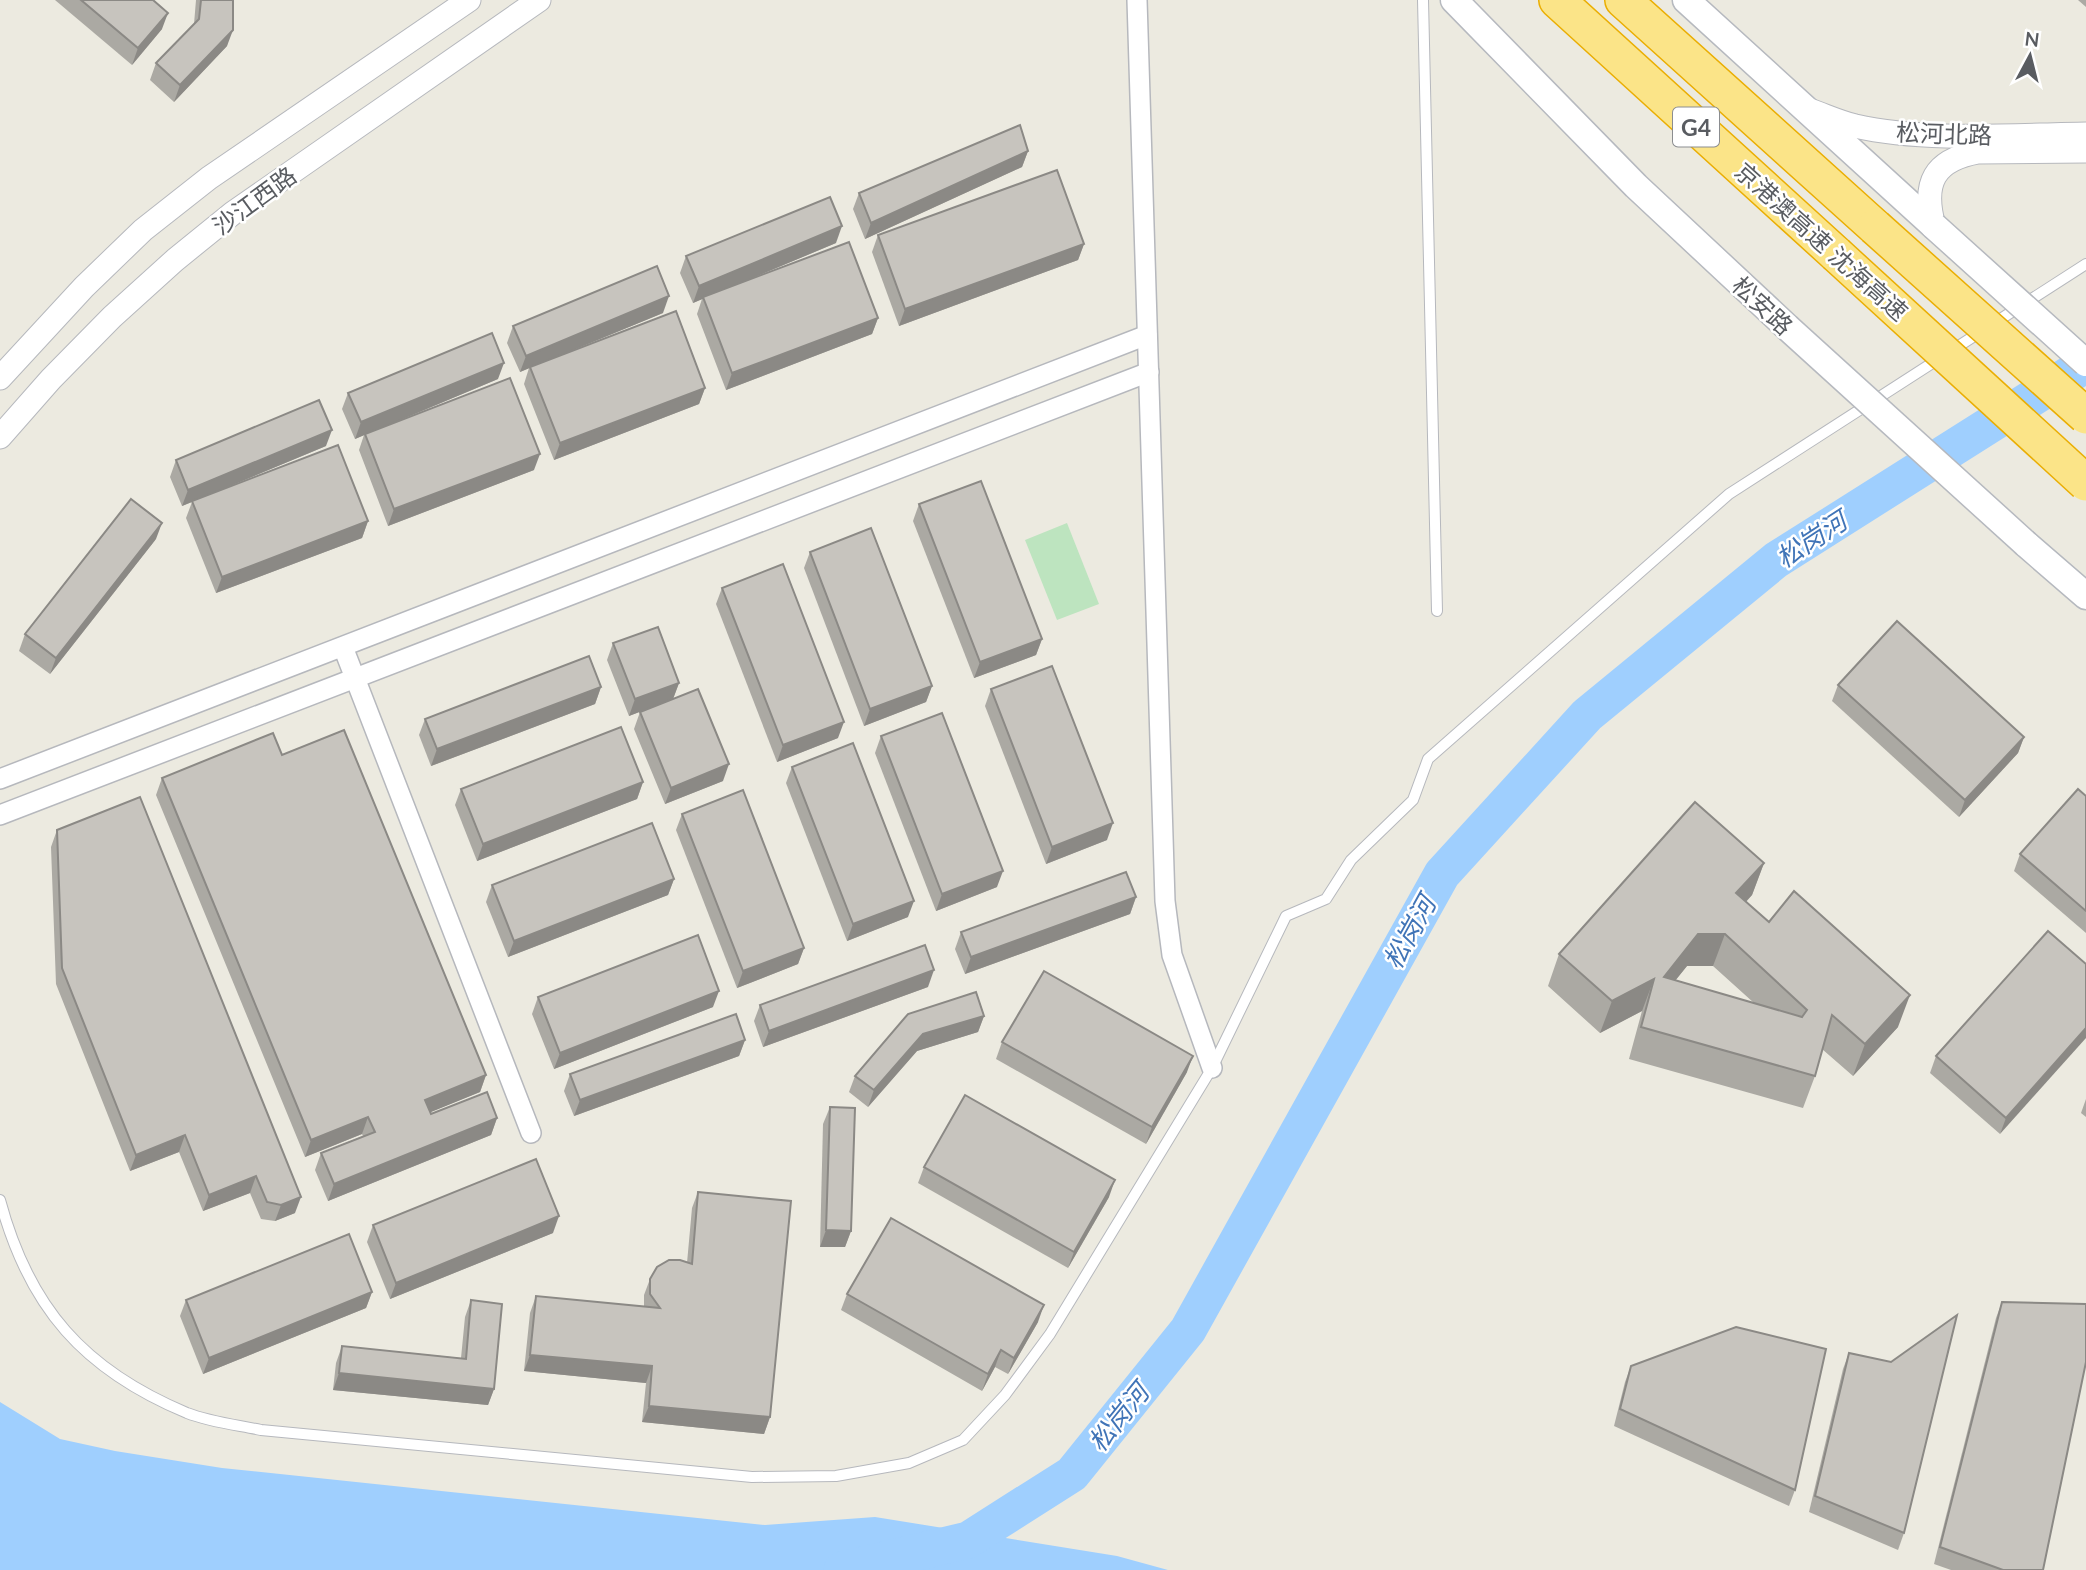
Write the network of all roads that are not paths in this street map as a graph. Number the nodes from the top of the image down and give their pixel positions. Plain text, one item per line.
1 (468, 0) edge
2 (539, 0) edge
3 (1137, 0) edge
4 (1423, 0) edge
5 (1454, 0) edge
6 (1557, 0) edge
7 (1623, 0) edge
8 (1686, 0) edge
9 (1805, 108) junction
10 (2086, 134) edge
11 (2086, 150) edge
12 (1934, 226) junction
13 (2086, 264) edge
14 (1147, 335) junction
15 (2086, 363) edge
16 (1149, 372) junction
17 (0, 378) edge
18 (2086, 416) edge
19 (0, 438) edge
20 (2086, 482) edge
21 (2086, 596) edge
22 (1437, 611) dead end
23 (343, 647) junction
24 (355, 678) junction
25 (0, 779) edge
26 (0, 815) edge
27 (1212, 1068) junction
28 (531, 1133) dead end
29 (0, 1200) edge

1 - 17 street, 沙江西路
2 - 19 street, 沙江西路
3 - 14 street
4 - 22 lane
5 - 21 main road, 松安路, bridge
6 - 20 highway, 京港澳高速 沈海高速 / G4, bridge
7 - 18 highway, 京港澳高速 沈海高速 / G4, bridge
8 - 9 main road
9 - 10 street, 松河北路
9 - 12 main road
11 - 12 street, 松河北路
12 - 15 main road, bridge
13 - 27 lane
14 - 16 street
14 - 23 street
16 - 24 street
16 - 27 street
23 - 24 street
23 - 25 street
24 - 26 street
24 - 28 street
27 - 29 lane

